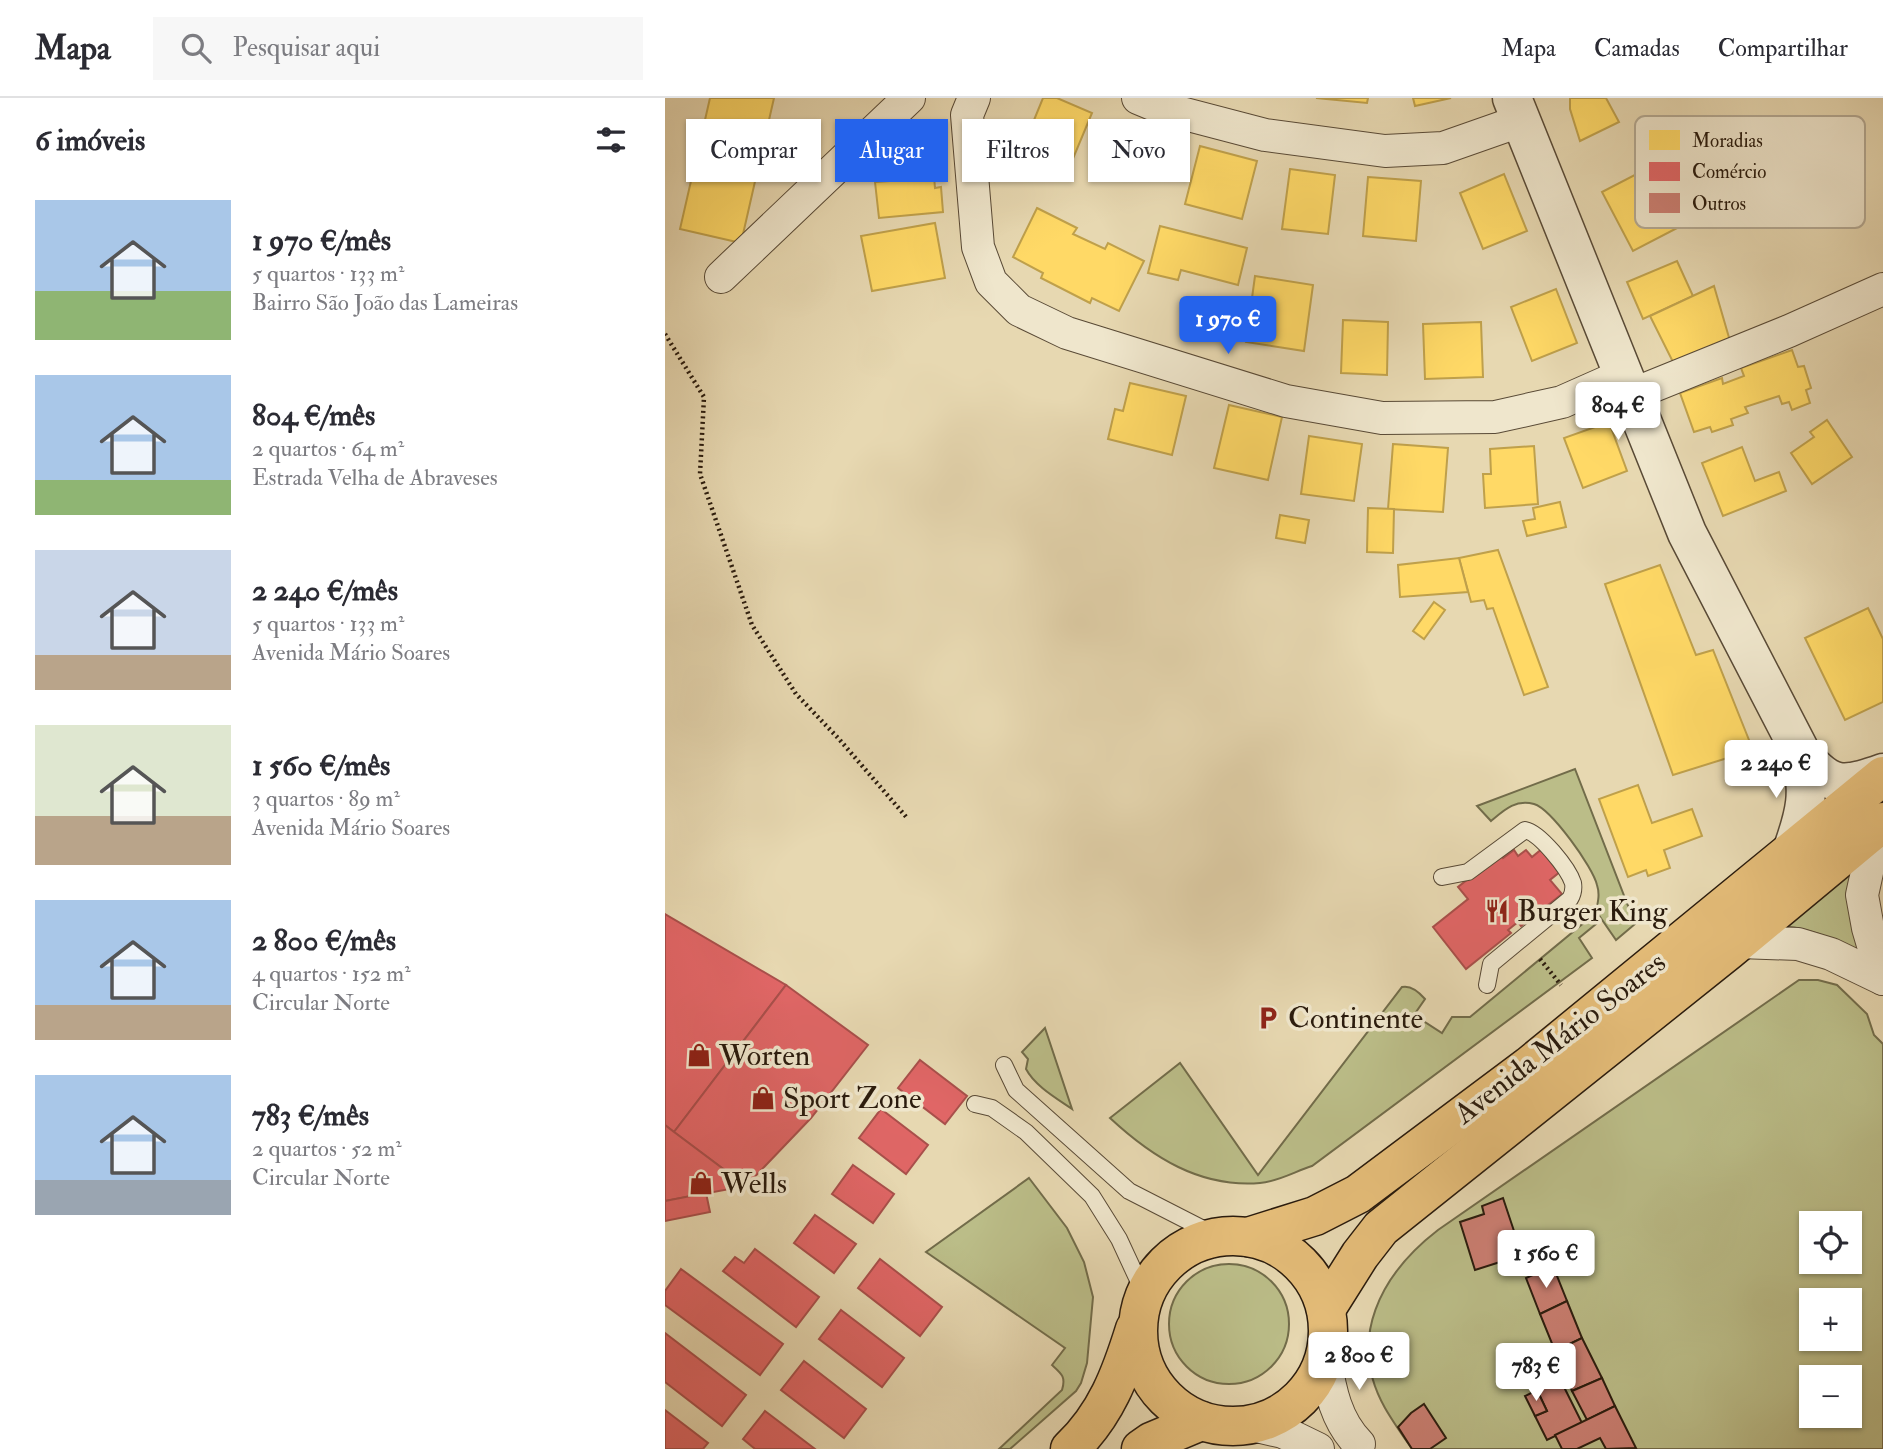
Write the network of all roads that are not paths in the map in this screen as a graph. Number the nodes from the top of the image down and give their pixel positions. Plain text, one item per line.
1 (909, 98) edge
2 (974, 98) edge
3 (1137, 98) edge
4 (1516, 109) edge
5 (721, 277) dead end
6 (1883, 289) edge
7 (1627, 385) junction
8 (1801, 753) junction
9 (1883, 775) edge
10 (1880, 824) edge
11 (1792, 851) junction
12 (1442, 877) dead end
13 (1739, 942) junction
14 (1883, 979) edge
15 (1487, 985) dead end
16 (1004, 1065) dead end
17 (975, 1104) dead end
18 (1233, 1236) junction
19 (1141, 1308) junction
20 (1326, 1309) junction
21 (1325, 1359) junction
22 (1201, 1421) junction
23 (1252, 1425) junction
24 (1359, 1444) dead end
25 (1070, 1449) edge
26 (1141, 1449) edge
27 (1318, 1449) edge

1 - 5 street
2 - 7 street
3 - 4 street
4 - 7 street
6 - 7 street
7 - 8 street
8 - 9 street
8 - 11 street
9 - 11 main road, Avenida Mário Soares
10 - 13 main road, Avenida Mário Soares
10 - 14 street
11 - 18 main road, Avenida Mário Soares
12 - 15 lane
13 - 14 street
13 - 20 main road, Avenida Mário Soares
16 - 18 lane
17 - 19 lane
18 - 19 main road
18 - 20 main road
19 - 22 main road
19 - 25 main road
20 - 21 main road
21 - 23 main road
21 - 24 street
22 - 23 main road
22 - 26 main road
23 - 27 street

